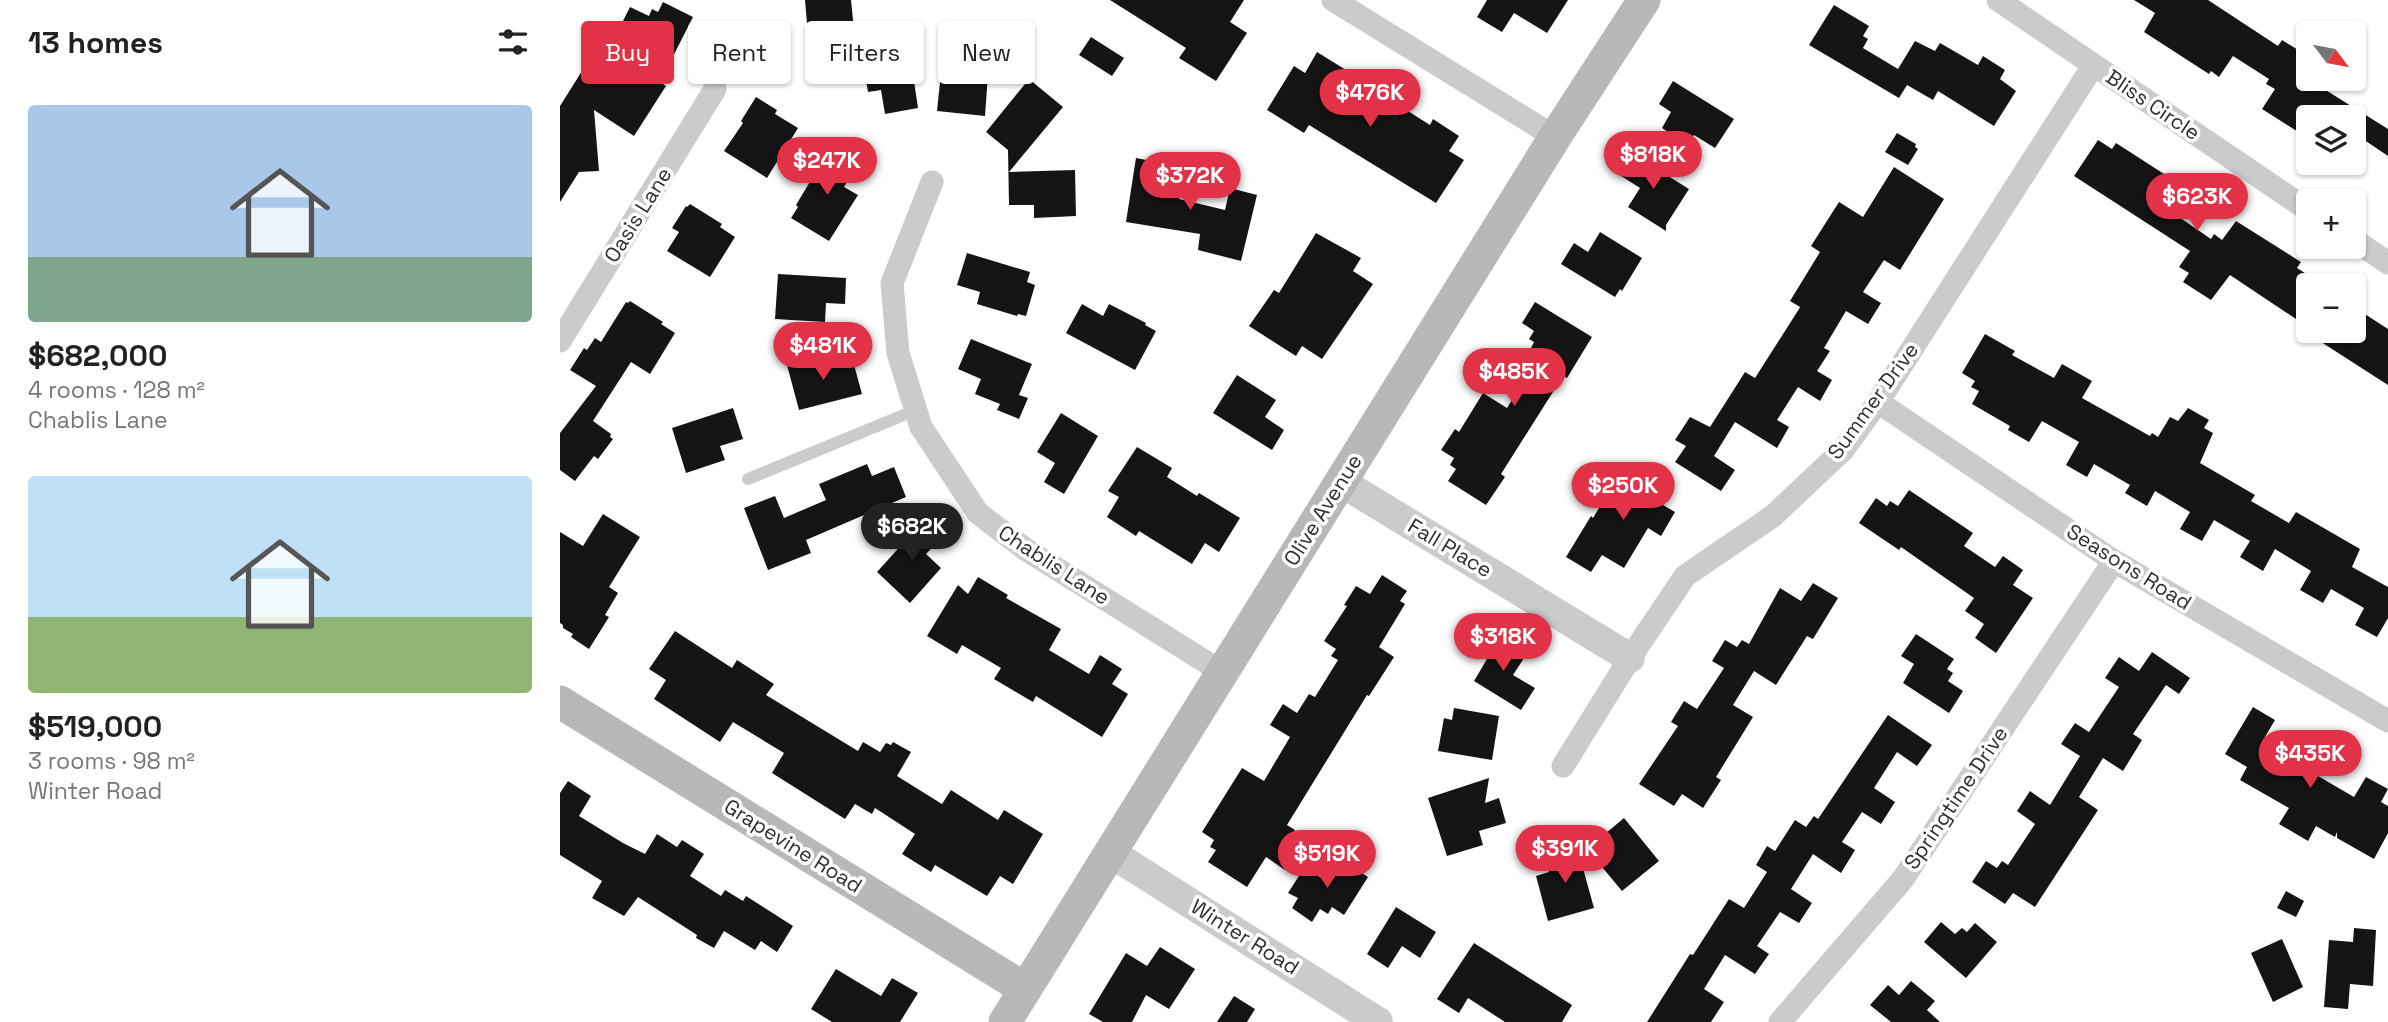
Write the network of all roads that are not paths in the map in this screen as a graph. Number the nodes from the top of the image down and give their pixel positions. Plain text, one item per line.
1 (1333, 0) edge
2 (1644, 0) edge
3 (1997, 0) edge
4 (2093, 66) junction
5 (715, 89) dead end
6 (1555, 137) junction
7 (932, 183) dead end
8 (2296, 202) edge
9 (2366, 248) edge
10 (2388, 263) edge
11 (560, 341) edge
12 (1878, 402) junction
13 (915, 410) junction
14 (748, 479) dead end
15 (1341, 482) junction
16 (2114, 561) junction
17 (1630, 658) junction
18 (1222, 672) junction
19 (560, 702) edge
20 (2388, 721) edge
21 (1563, 766) dead end
22 (1111, 853) junction
23 (1025, 989) junction
24 (1005, 1022) edge
25 (1378, 1022) edge
26 (1780, 1022) edge

1 - 6 street
2 - 6 main road, Olive Avenue
3 - 4 street, Bliss Circle
4 - 8 street, Bliss Circle
4 - 12 street, Summer Drive
5 - 11 street, Oasis Lane
6 - 15 main road, Olive Avenue
7 - 13 street, Chablis Lane
9 - 10 street
12 - 16 street, Seasons Road
12 - 17 street, Summer Drive
13 - 14 lane
13 - 18 street, Chablis Lane
15 - 17 street, Fall Place
15 - 18 main road, Olive Avenue
16 - 20 street, Seasons Road
16 - 26 street, Springtime Drive
17 - 21 street, Summer Drive
18 - 22 main road, Olive Avenue
19 - 23 main road, Grapevine Road
22 - 23 main road, Olive Avenue
22 - 25 street, Winter Road
23 - 24 main road, Olive Avenue

